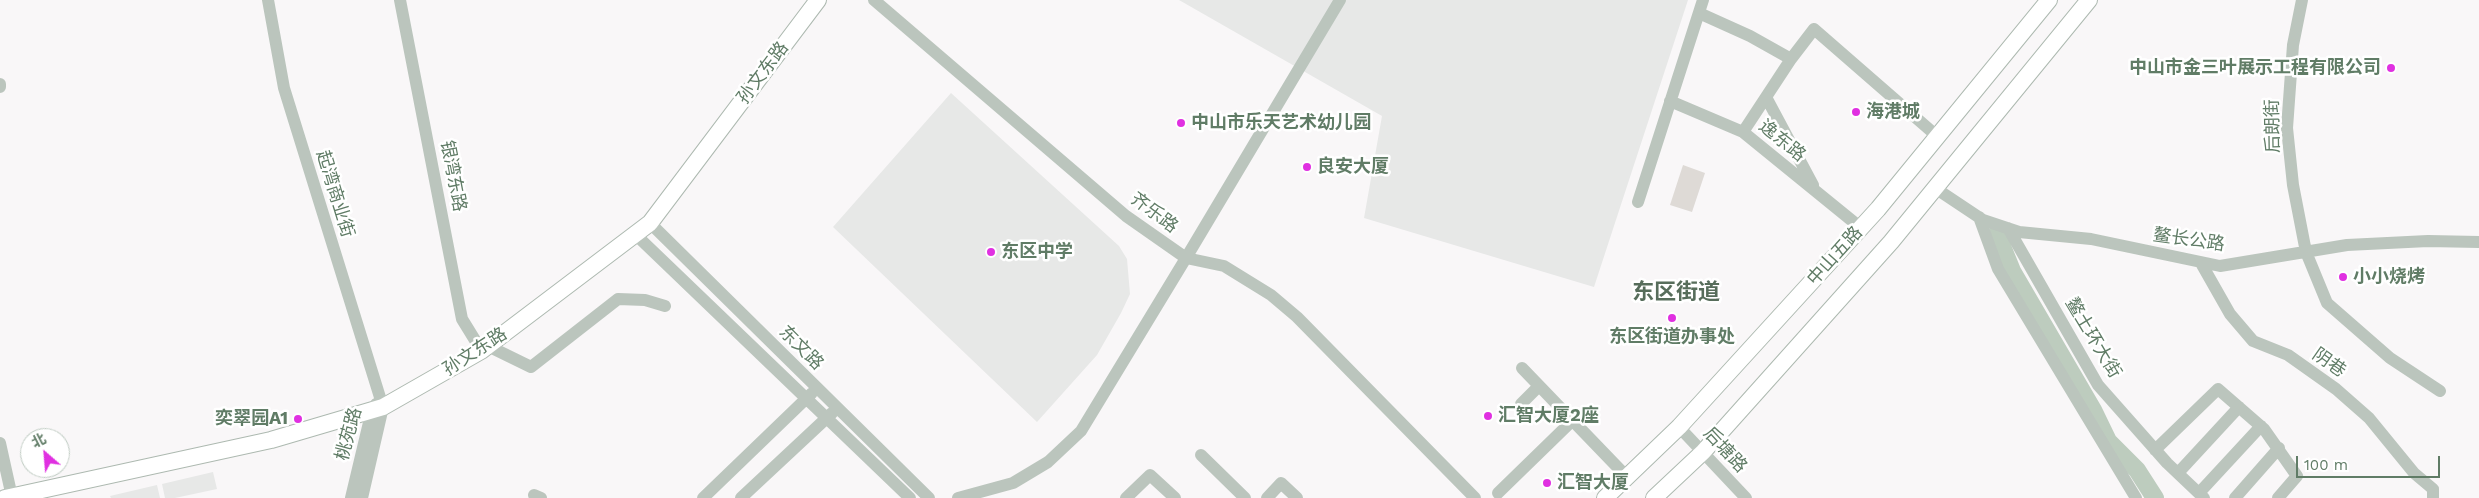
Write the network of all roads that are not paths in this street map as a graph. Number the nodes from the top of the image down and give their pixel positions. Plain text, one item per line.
1 (268, 0) edge
2 (400, 0) edge
3 (808, 0) edge
4 (818, 0) edge
5 (874, 0) edge
6 (1340, 0) edge
7 (1703, 0) edge
8 (2049, 0) edge
9 (2088, 0) edge
10 (2302, 0) edge
11 (1698, 13) junction
12 (1791, 59) junction
13 (1766, 96) junction
14 (1670, 101) junction
15 (1743, 132) junction
16 (1938, 137) junction
17 (1935, 188) junction
18 (1816, 190) junction
19 (1638, 202) dead end
20 (1979, 217) junction
21 (650, 224) junction
22 (1861, 228) junction
23 (2008, 228) junction
24 (636, 236) junction
25 (2479, 242) edge
26 (2306, 252) junction
27 (1186, 258) junction
28 (2201, 263) junction
29 (665, 306) dead end
30 (483, 346) junction
31 (1522, 368) dead end
32 (1540, 386) junction
33 (817, 388) junction
34 (2440, 391) dead end
35 (806, 398) junction
36 (379, 404) junction
37 (1521, 404) dead end
38 (2239, 407) junction
39 (838, 408) junction
40 (827, 418) junction
41 (1573, 420) junction
42 (2261, 426) junction
43 (1679, 427) junction
44 (0, 442) edge
45 (2279, 448) junction
46 (2155, 450) junction
47 (1703, 452) junction
48 (1201, 455) dead end
49 (2178, 473) junction
50 (1627, 477) junction
51 (1498, 493) dead end
52 (8, 494) edge
53 (2202, 496) edge
54 (1128, 497) edge
55 (351, 498) edge
56 (362, 498) edge
57 (703, 498) edge
58 (741, 498) edge
59 (910, 498) edge
60 (929, 498) edge
61 (958, 498) edge
62 (1175, 498) edge
63 (1245, 498) edge
64 (1267, 498) edge
65 (1297, 498) edge
66 (1475, 498) edge
67 (1605, 498) edge
68 (1654, 498) edge
69 (1746, 498) edge
70 (2136, 498) edge
71 (2235, 498) edge
72 (2278, 498) edge
73 (2433, 498) edge

1 - 36 street, 起湾商业街
2 - 30 street, 银湾东路
3 - 30 main road, 孙文东路
4 - 21 main road, 孙文东路
5 - 27 street, 齐乐路
6 - 27 street, 齐乐路
7 - 11 street
8 - 16 main road, 中山五路
9 - 17 main road, 中山五路
10 - 26 street, 后朗街
11 - 12 street
11 - 14 street
12 - 13 street
12 - 16 street
13 - 15 street
13 - 18 street
14 - 15 street, 逸东路
14 - 19 street
15 - 18 street, 逸东路
16 - 22 main road, 中山五路
17 - 20 street, 鳌长公路
17 - 47 main road, 中山五路
18 - 22 street, 逸东路
20 - 23 street, 鳌长公路
20 - 70 street
21 - 24 main road, 孙文东路
21 - 33 street, 东文路
22 - 43 main road, 中山五路
23 - 28 street, 鳌长公路
23 - 46 street, 鳌土环大街
24 - 30 main road, 孙文东路
24 - 35 street, 东文路
25 - 26 street, 鳌长公路
26 - 28 street, 鳌长公路
26 - 34 street, 后朗街
27 - 61 street
27 - 66 street
28 - 73 street, 阴巷
29 - 30 street
30 - 36 main road, 孙文东路
31 - 32 street
32 - 37 street
32 - 41 street
33 - 35 street
33 - 39 street, 东文路
35 - 40 street, 东文路
35 - 57 street
36 - 52 main road, 孙文东路
36 - 55 street, 桃苑路
36 - 56 street, 桃苑路
38 - 42 street
38 - 46 street
38 - 49 street
39 - 40 street
39 - 60 street, 东文路
40 - 58 street
40 - 59 street, 东文路
41 - 50 street
41 - 51 street
42 - 45 street
42 - 53 street
43 - 47 street, 后塘路
43 - 50 main road, 中山五路
44 - 52 street
45 - 71 street
45 - 72 street
46 - 49 street, 鳌土环大街
47 - 68 main road, 中山五路
47 - 69 street, 后塘路
48 - 63 street
49 - 53 street, 鳌土环大街
50 - 67 main road, 中山五路
54 - 62 street
64 - 65 street

